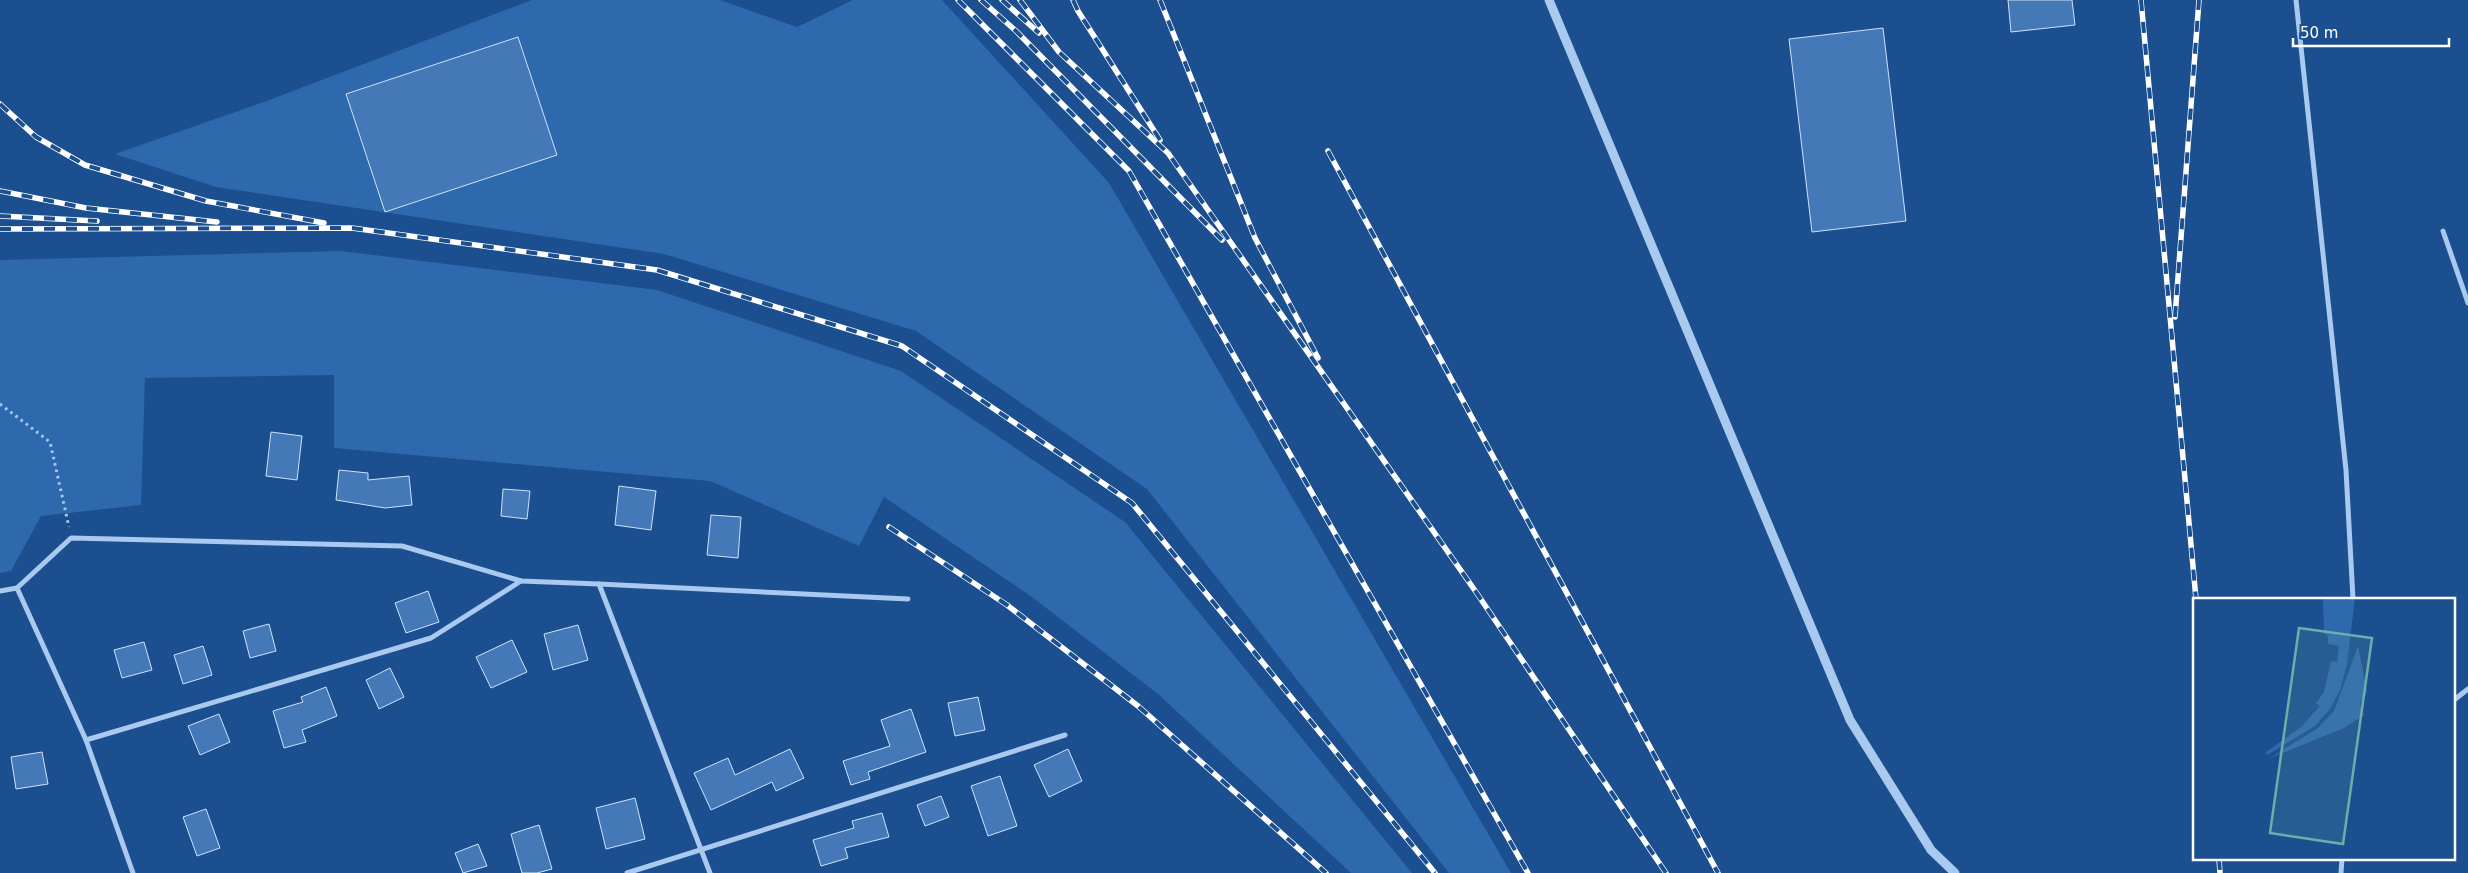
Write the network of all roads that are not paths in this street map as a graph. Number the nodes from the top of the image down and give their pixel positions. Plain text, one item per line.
1 (1549, 0) edge
2 (2296, 0) edge
3 (2443, 231) dead end
4 (2468, 303) edge
5 (521, 581) junction
6 (599, 584) junction
7 (17, 588) junction
8 (0, 591) edge
9 (2353, 598) edge
10 (908, 599) dead end
11 (2468, 689) edge
12 (2456, 698) edge
13 (1065, 735) dead end
14 (86, 740) junction
15 (701, 848) junction
16 (2342, 860) edge
17 (133, 873) edge
18 (628, 873) edge
19 (710, 873) edge
20 (1955, 873) edge
21 (2341, 873) edge

1 - 20 street
2 - 9 street
3 - 4 street
5 - 6 street
5 - 7 street
5 - 14 street
6 - 10 street
6 - 15 street
7 - 8 street
7 - 14 street
11 - 12 street
13 - 15 street
14 - 17 street
15 - 18 street
15 - 19 street
16 - 21 street

